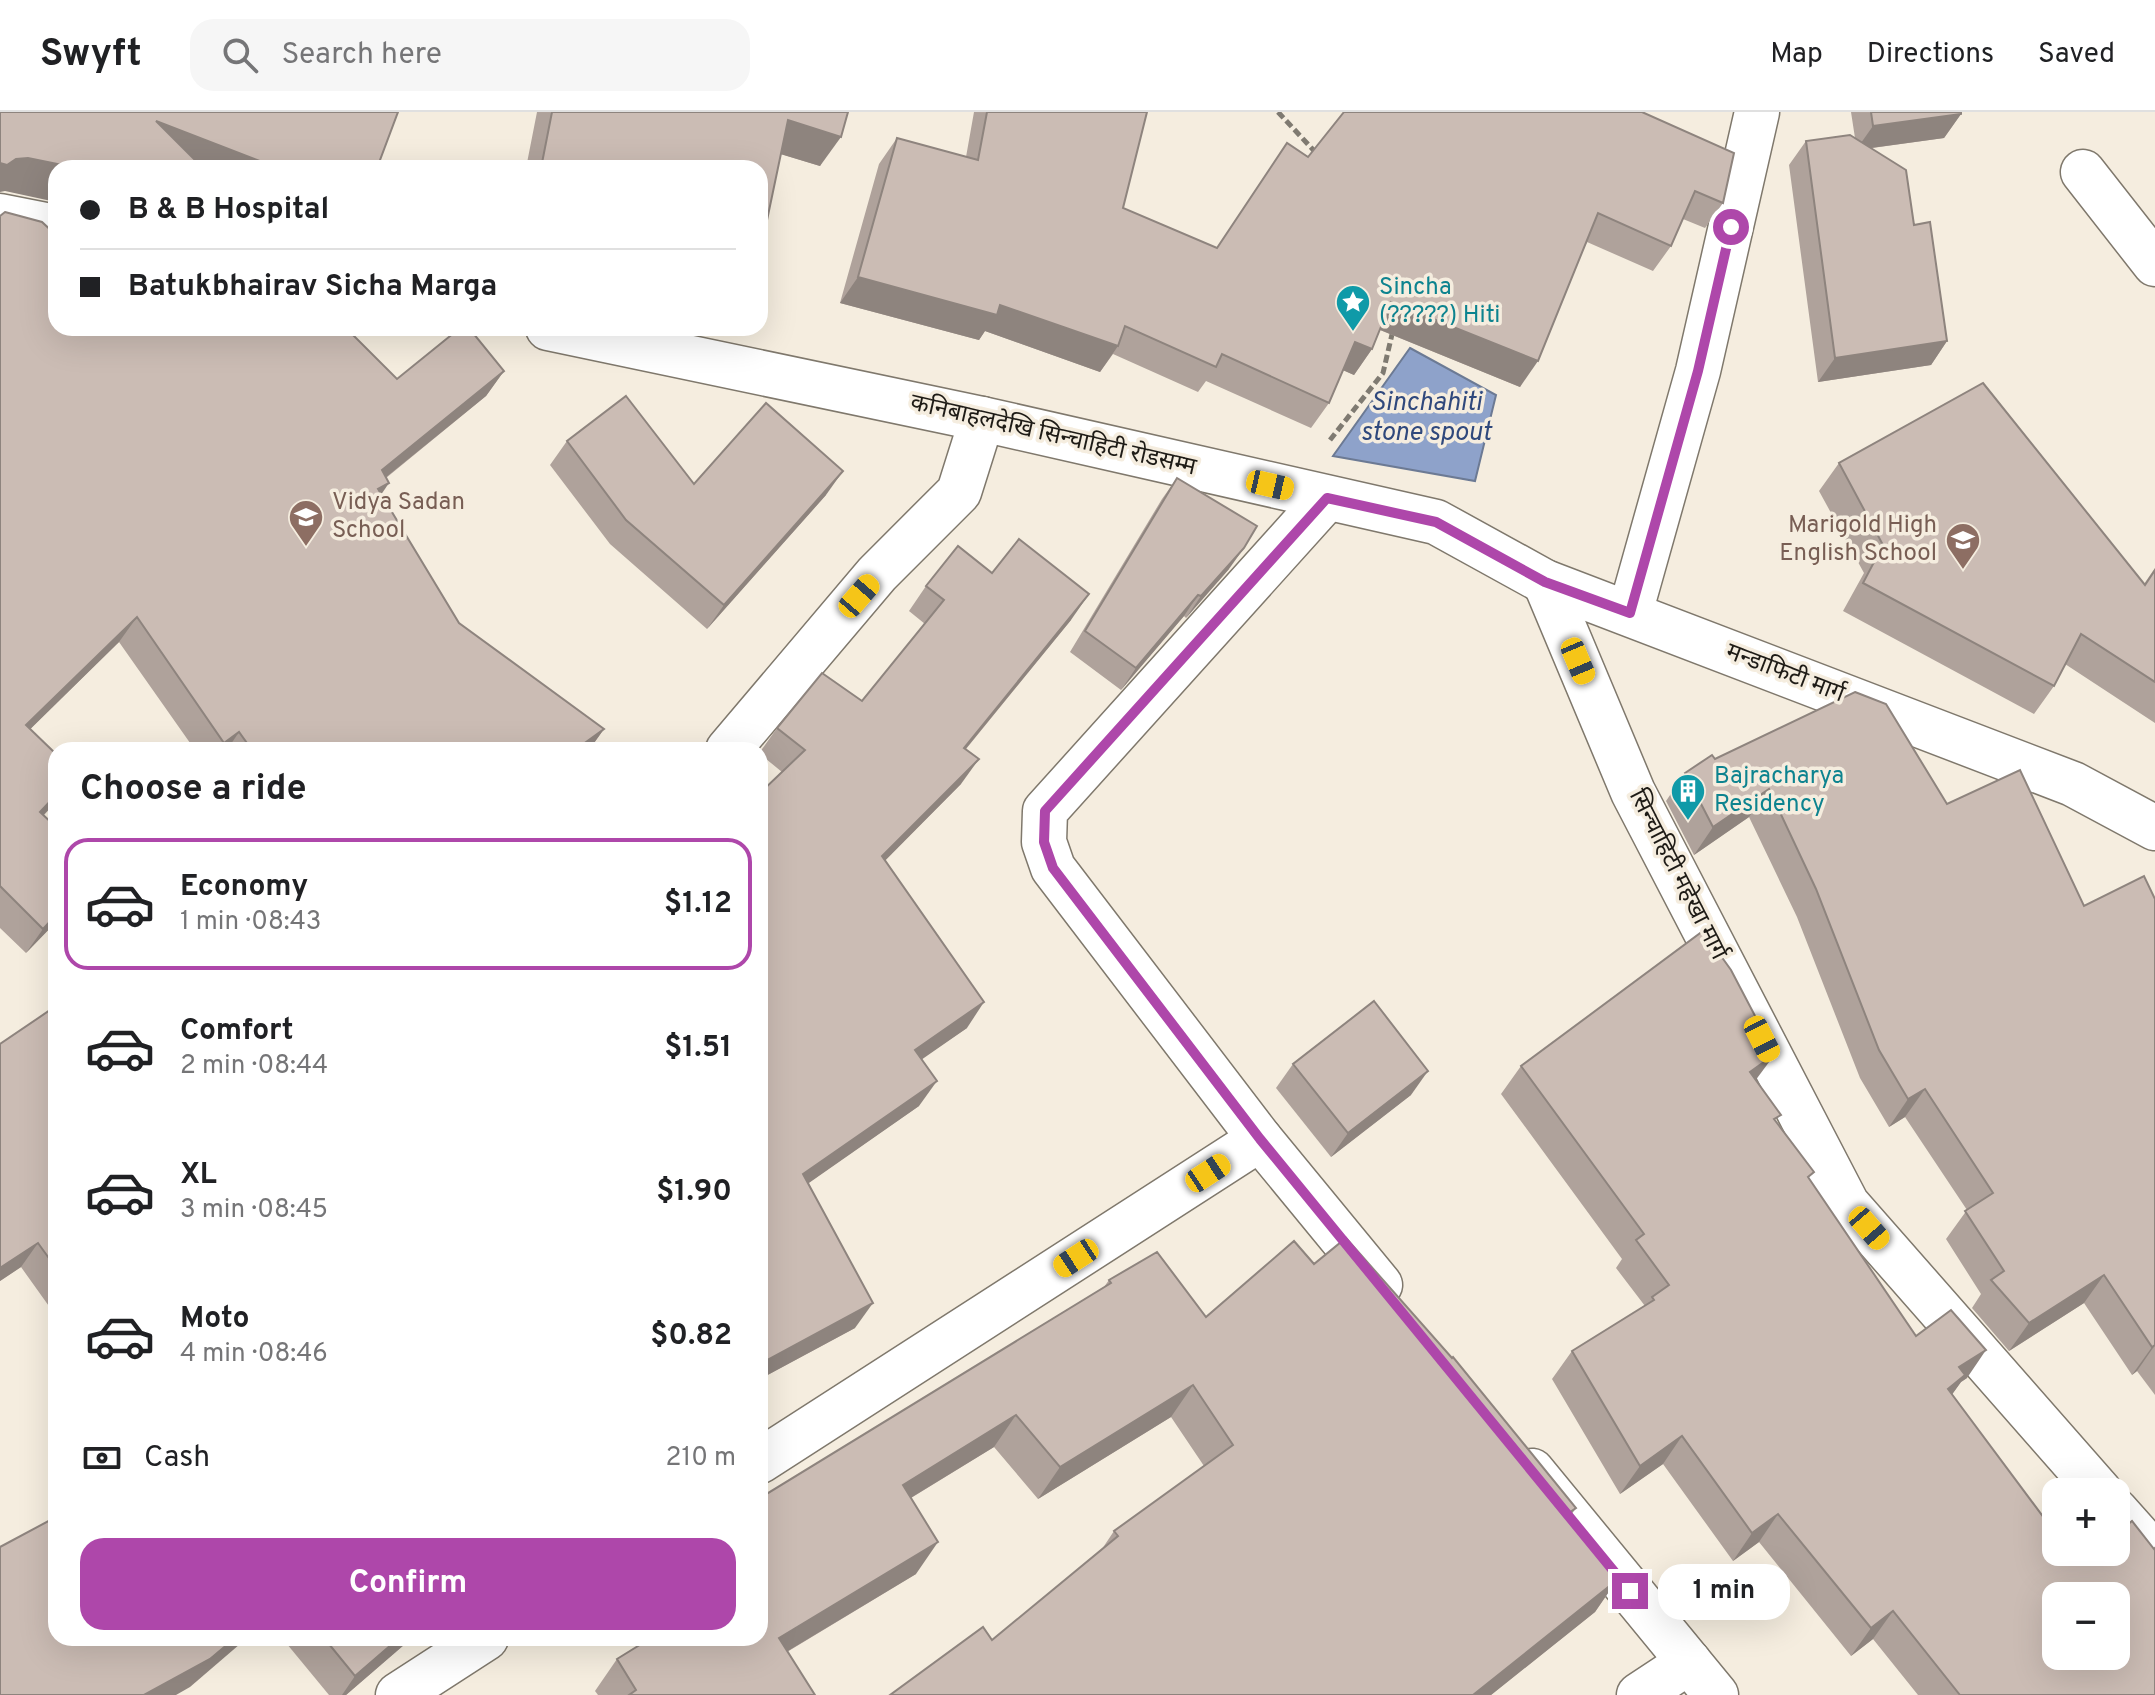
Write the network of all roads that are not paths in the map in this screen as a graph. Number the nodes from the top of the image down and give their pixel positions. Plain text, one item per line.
1 (1757, 112) edge
2 (2083, 172) dead end
3 (0, 216) edge
4 (48, 225) edge
5 (2155, 264) edge
6 (586, 336) edge
7 (982, 419) junction
8 (1327, 498) junction
9 (1545, 582) junction
10 (1630, 613) junction
11 (735, 742) edge
12 (2155, 828) edge
13 (1260, 1139) junction
14 (1400, 1309) edge
15 (1509, 1443) edge
16 (768, 1456) edge
17 (2088, 1478) edge
18 (2130, 1527) edge
19 (2155, 1555) edge
20 (474, 1646) edge
21 (1702, 1679) edge
22 (398, 1695) edge
23 (1639, 1695) edge

1 - 10 street
2 - 5 street
3 - 4 street
6 - 7 street, कनिबाहलदेखि सिन्चाहिटी रोडसम्म
7 - 8 street, कनिबाहलदेखि सिन्चाहिटी रोडसम्म
7 - 11 street
8 - 9 street, कनिबाहलदेखि सिन्चाहिटी रोडसम्म
8 - 13 street
9 - 10 street, मन्डाफिटी मार्ग
9 - 17 street, सिन्चाहिटी महेखा मार्ग
10 - 12 street, मन्डाफिटी मार्ग
13 - 14 street
13 - 16 street
15 - 21 street
18 - 19 street
20 - 22 street
21 - 23 street

